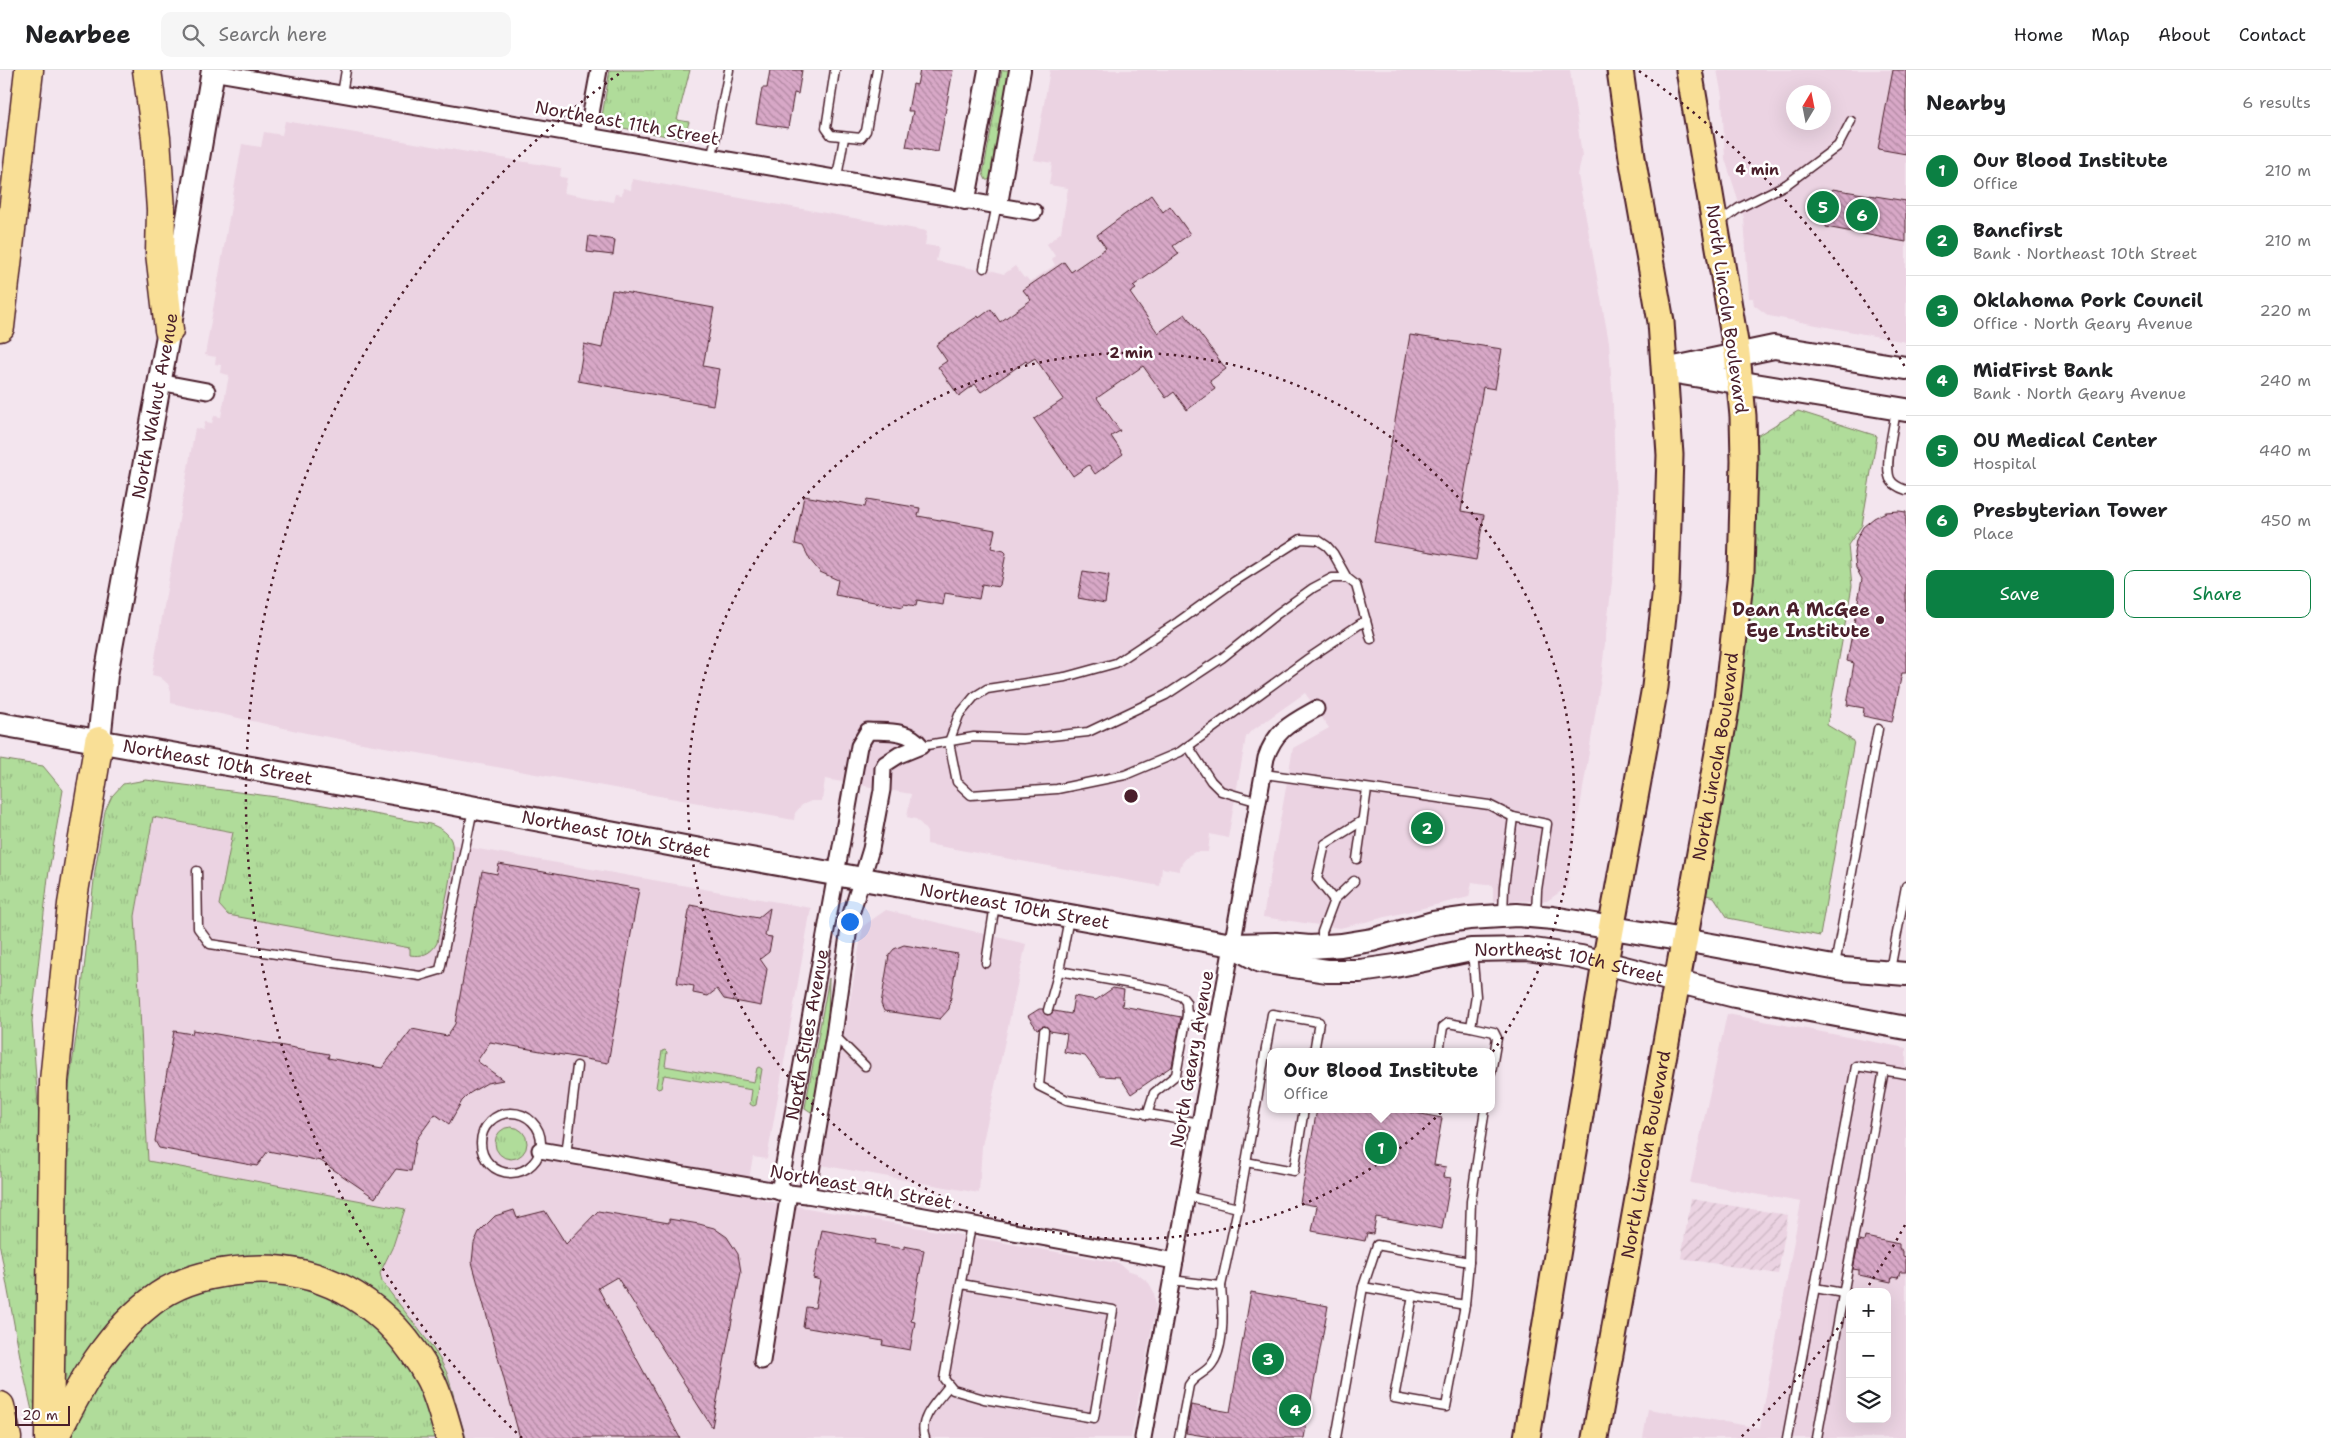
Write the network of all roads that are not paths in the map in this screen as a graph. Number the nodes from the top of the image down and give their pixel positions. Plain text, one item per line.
1 (29, 70) edge
2 (148, 70) edge
3 (346, 70) edge
4 (599, 70) edge
5 (730, 70) edge
6 (835, 70) edge
7 (877, 70) edge
8 (988, 70) edge
9 (1020, 70) edge
10 (1620, 70) edge
11 (1689, 70) edge
12 (213, 71) edge
13 (342, 94) junction
14 (1851, 121) dead end
15 (587, 135) junction
16 (844, 138) junction
17 (712, 156) junction
18 (837, 178) junction
19 (966, 199) junction
20 (997, 204) junction
21 (1034, 212) dead end
22 (1716, 224) junction
23 (984, 268) dead end
24 (0, 327) edge
25 (169, 330) junction
26 (1737, 354) junction
27 (1906, 368) edge
28 (1665, 370) junction
29 (159, 382) junction
30 (1740, 383) junction
31 (207, 391) dead end
32 (1901, 409) edge
33 (1906, 490) edge
34 (1347, 578) junction
35 (1366, 620) junction
36 (1371, 639) dead end
37 (1316, 709) dead end
38 (0, 724) edge
39 (1878, 729) dead end
40 (99, 741) junction
41 (949, 742) junction
42 (921, 746) junction
43 (1188, 746) junction
44 (1264, 774) junction
45 (1367, 789) junction
46 (1259, 802) junction
47 (474, 807) junction
48 (1513, 817) junction
49 (1362, 821) junction
50 (1357, 859) dead end
51 (197, 870) dead end
52 (836, 874) junction
53 (862, 879) junction
54 (1354, 881) dead end
55 (1906, 886) edge
56 (1334, 900) junction
57 (995, 902) junction
58 (1069, 916) junction
59 (1503, 916) junction
60 (1536, 917) junction
61 (1612, 929) junction
62 (1684, 940) junction
63 (1232, 945) junction
64 (1322, 946) junction
65 (1472, 950) junction
66 (986, 963) dead end
67 (1605, 963) junction
68 (1835, 967) junction
69 (1059, 971) junction
70 (1898, 974) edge
71 (1677, 981) junction
72 (1048, 1010) dead end
73 (1188, 1015) junction
74 (1218, 1021) junction
75 (1471, 1026) junction
76 (1906, 1028) edge
77 (1044, 1031) dead end
78 (834, 1035) junction
79 (1315, 1048) edge
80 (1439, 1048) edge
81 (1495, 1050) edge
82 (577, 1066) dead end
83 (864, 1066) dead end
84 (1884, 1070) junction
85 (1906, 1074) edge
86 (1303, 1113) edge
87 (1484, 1113) edge
88 (1147, 1115) junction
89 (1200, 1123) junction
90 (540, 1150) junction
91 (566, 1155) junction
92 (1246, 1162) junction
93 (784, 1192) junction
94 (806, 1195) junction
95 (1187, 1196) junction
96 (1238, 1208) junction
97 (971, 1225) junction
98 (1175, 1261) junction
99 (1469, 1262) junction
100 (1172, 1280) junction
101 (961, 1284) junction
102 (1222, 1286) junction
103 (1363, 1286) junction
104 (1815, 1288) junction
105 (1843, 1293) junction
106 (1413, 1295) junction
107 (1465, 1305) junction
108 (762, 1361) dead end
109 (950, 1386) junction
110 (0, 1406) edge
111 (8, 1438) edge
112 (49, 1438) edge
113 (54, 1438) edge
114 (450, 1438) edge
115 (925, 1438) edge
116 (1144, 1438) edge
117 (1179, 1438) edge
118 (1336, 1438) edge
119 (1527, 1438) edge
120 (1595, 1438) edge
121 (1786, 1438) edge
122 (1817, 1438) edge

1 - 24 highway
2 - 25 highway
3 - 13 lane
4 - 15 street
5 - 17 lane
6 - 16 lane
7 - 16 lane
8 - 19 street
9 - 20 street
10 - 28 main road
11 - 22 main road, North Lincoln Boulevard
12 - 13 street, Northeast 11th Street
12 - 25 main road, North Walnut Avenue
13 - 15 street, Northeast 11th Street
14 - 22 lane
15 - 17 street, Northeast 11th Street
16 - 18 lane
17 - 18 street, Northeast 11th Street
18 - 19 street, Northeast 11th Street
19 - 20 street, Northeast 11th Street
20 - 21 street, Northeast 11th Street
20 - 23 lane
22 - 26 main road, North Lincoln Boulevard
25 - 29 main road, North Walnut Avenue
26 - 27 main road
26 - 28 main road
26 - 30 main road, North Lincoln Boulevard
28 - 30 main road
28 - 61 main road
29 - 31 street
29 - 40 main road, North Walnut Avenue
30 - 32 main road
30 - 62 main road, North Lincoln Boulevard
32 - 33 lane
34 - 35 lane
34 - 41 lane
34 - 41 lane
35 - 36 lane
35 - 43 lane
37 - 44 street, North Geary Avenue
38 - 40 main road, Northeast 10th Street
39 - 68 lane
40 - 47 main road, Northeast 10th Street
40 - 112 highway
41 - 42 lane
41 - 43 lane
42 - 52 street, North Stiles Avenue
42 - 53 street, North Stiles Avenue
43 - 46 lane
44 - 45 lane
44 - 46 street, North Geary Avenue
45 - 48 lane
45 - 49 lane
46 - 63 street, North Geary Avenue
47 - 51 lane
47 - 52 main road, Northeast 10th Street
48 - 59 lane
48 - 60 lane
49 - 50 lane
49 - 56 lane
52 - 53 main road, Northeast 10th Street
52 - 93 street, North Stiles Avenue
53 - 57 main road, Northeast 10th Street
53 - 78 street, North Stiles Avenue
54 - 56 lane
55 - 70 lane
56 - 64 lane
57 - 58 main road, Northeast 10th Street
57 - 66 lane
58 - 63 main road, Northeast 10th Street
58 - 69 lane
59 - 60 main road, Northeast 10th Street
59 - 64 main road, Northeast 10th Street
60 - 61 main road, Northeast 10th Street
61 - 62 main road, Northeast 10th Street
61 - 67 main road
62 - 68 main road, Northeast 10th Street
62 - 71 main road, North Lincoln Boulevard
63 - 64 main road, Northeast 10th Street
63 - 65 main road, Northeast 10th Street
63 - 74 street, North Geary Avenue
65 - 67 main road, Northeast 10th Street
65 - 75 lane
67 - 71 main road, Northeast 10th Street
67 - 119 main road
68 - 70 main road, Northeast 10th Street
69 - 72 lane
69 - 73 lane
71 - 76 main road, Northeast 10th Street
71 - 120 main road, North Lincoln Boulevard
73 - 74 lane
73 - 88 lane
74 - 89 street, North Geary Avenue
75 - 80 lane
75 - 81 lane
77 - 88 lane
78 - 83 lane
78 - 94 street, North Stiles Avenue
79 - 92 lane
82 - 91 lane
84 - 85 lane
84 - 104 lane
84 - 105 lane
86 - 92 lane
87 - 99 lane
88 - 89 lane
89 - 95 street, North Geary Avenue
90 - 90 lane
90 - 91 street, Northeast 9th Street
91 - 93 street, Northeast 9th Street
92 - 96 lane
93 - 94 street, Northeast 9th Street
93 - 108 street, North Stiles Avenue
94 - 97 street, Northeast 9th Street
95 - 96 lane
95 - 98 street, North Geary Avenue
96 - 102 lane
97 - 98 street, Northeast 9th Street
97 - 101 lane
98 - 100 street, North Geary Avenue
99 - 103 lane
99 - 107 lane
100 - 102 lane
100 - 116 street, North Geary Avenue
101 - 109 lane
101 - 109 lane
102 - 117 lane
103 - 106 lane
103 - 118 lane
104 - 105 lane
104 - 121 lane
105 - 122 lane
106 - 107 lane
106 - 107 lane
109 - 115 lane
110 - 111 highway
113 - 114 highway

